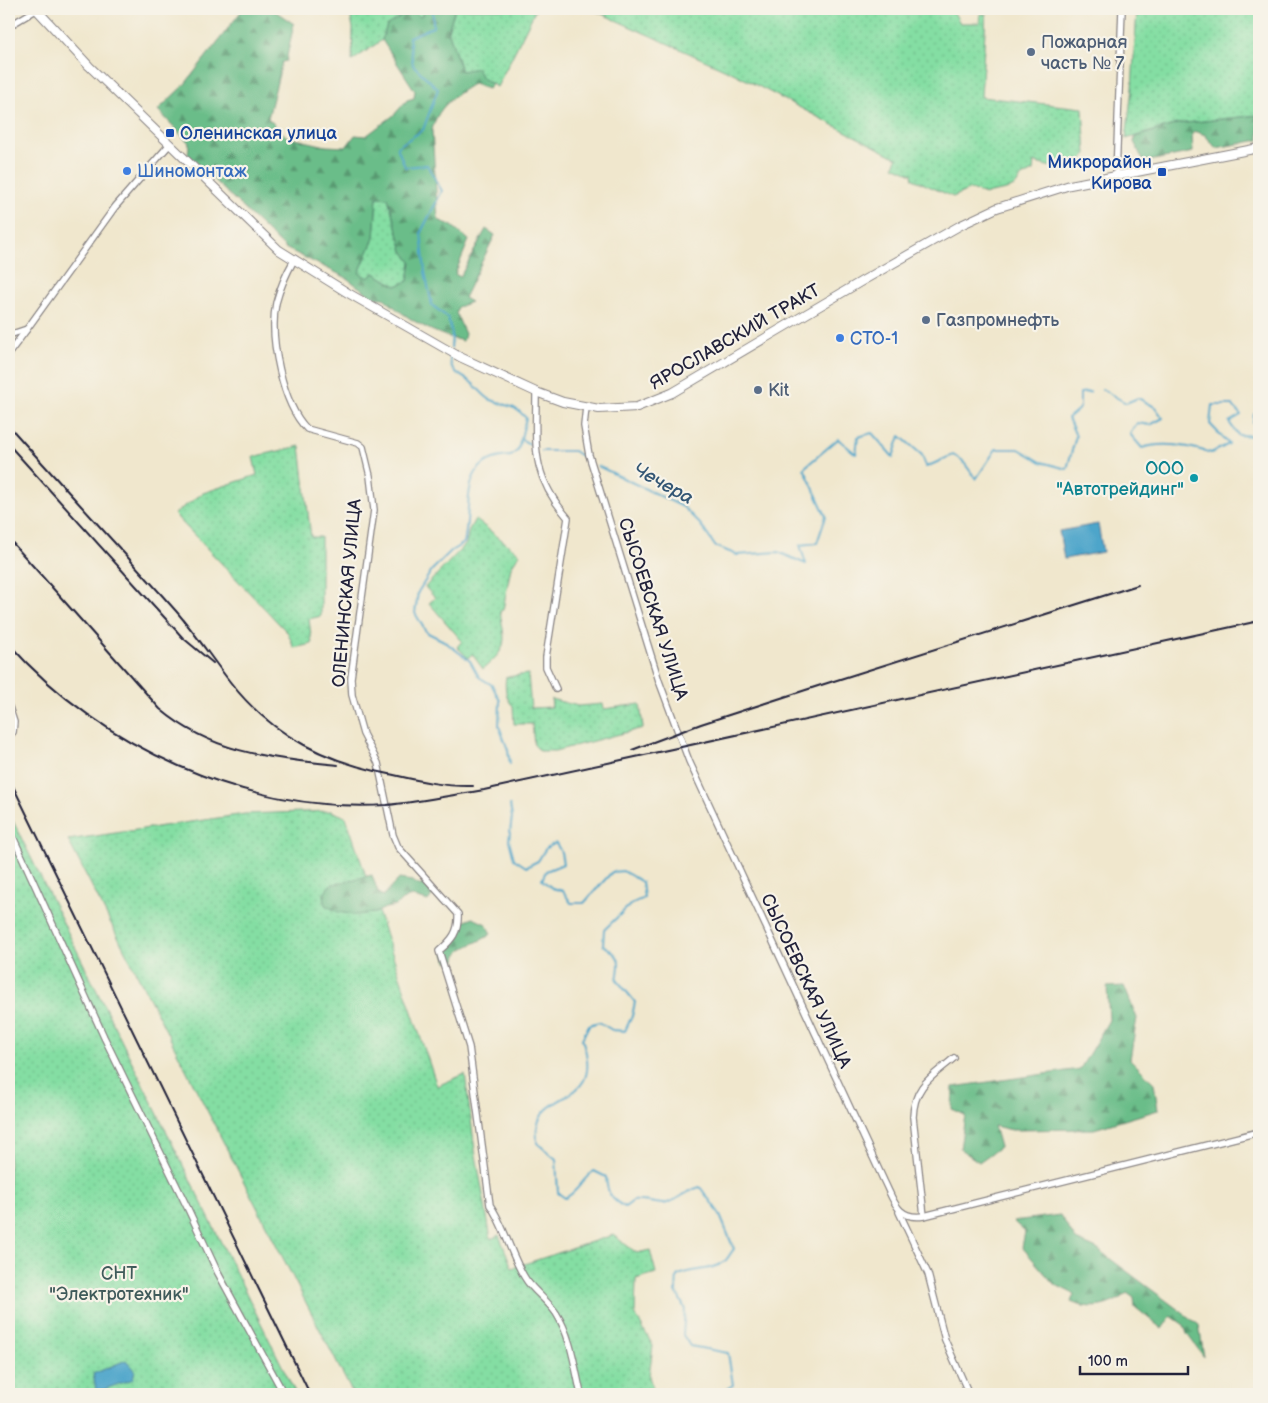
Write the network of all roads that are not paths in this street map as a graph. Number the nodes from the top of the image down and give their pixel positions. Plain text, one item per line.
1 (36, 9) edge
2 (1122, 9) edge
3 (9, 26) edge
4 (170, 144) junction
5 (1259, 148) edge
6 (1116, 175) junction
7 (294, 260) junction
8 (27, 329) junction
9 (9, 335) edge
10 (9, 353) edge
11 (536, 392) junction
12 (586, 407) junction
13 (556, 689) dead end
14 (9, 708) edge
15 (9, 736) edge
16 (9, 828) edge
17 (954, 1058) dead end
18 (1259, 1132) edge
19 (897, 1208) junction
20 (921, 1216) junction
21 (911, 1237) junction
22 (284, 1394) edge
23 (581, 1394) edge
24 (969, 1394) edge

1 - 3 street
1 - 4 street, ЯРОСЛАВСКИЙ ТРАКТ
2 - 6 street
4 - 7 street, ЯРОСЛАВСКИЙ ТРАКТ
4 - 8 street
5 - 6 street, ЯРОСЛАВСКИЙ ТРАКТ
6 - 12 street, ЯРОСЛАВСКИЙ ТРАКТ
7 - 11 street, ЯРОСЛАВСКИЙ ТРАКТ
7 - 23 street, ОЛЕНИНСКАЯ УЛИЦА
8 - 9 street
8 - 10 street
11 - 12 street, ЯРОСЛАВСКИЙ ТРАКТ
11 - 13 street
12 - 19 street, СЫСОЕВСКАЯ УЛИЦА
14 - 15 street
16 - 22 street
17 - 20 street
18 - 20 street
19 - 20 street
19 - 21 street, СЫСОЕВСКАЯ УЛИЦА
20 - 21 street
21 - 24 street, СЫСОЕВСКАЯ УЛИЦА

